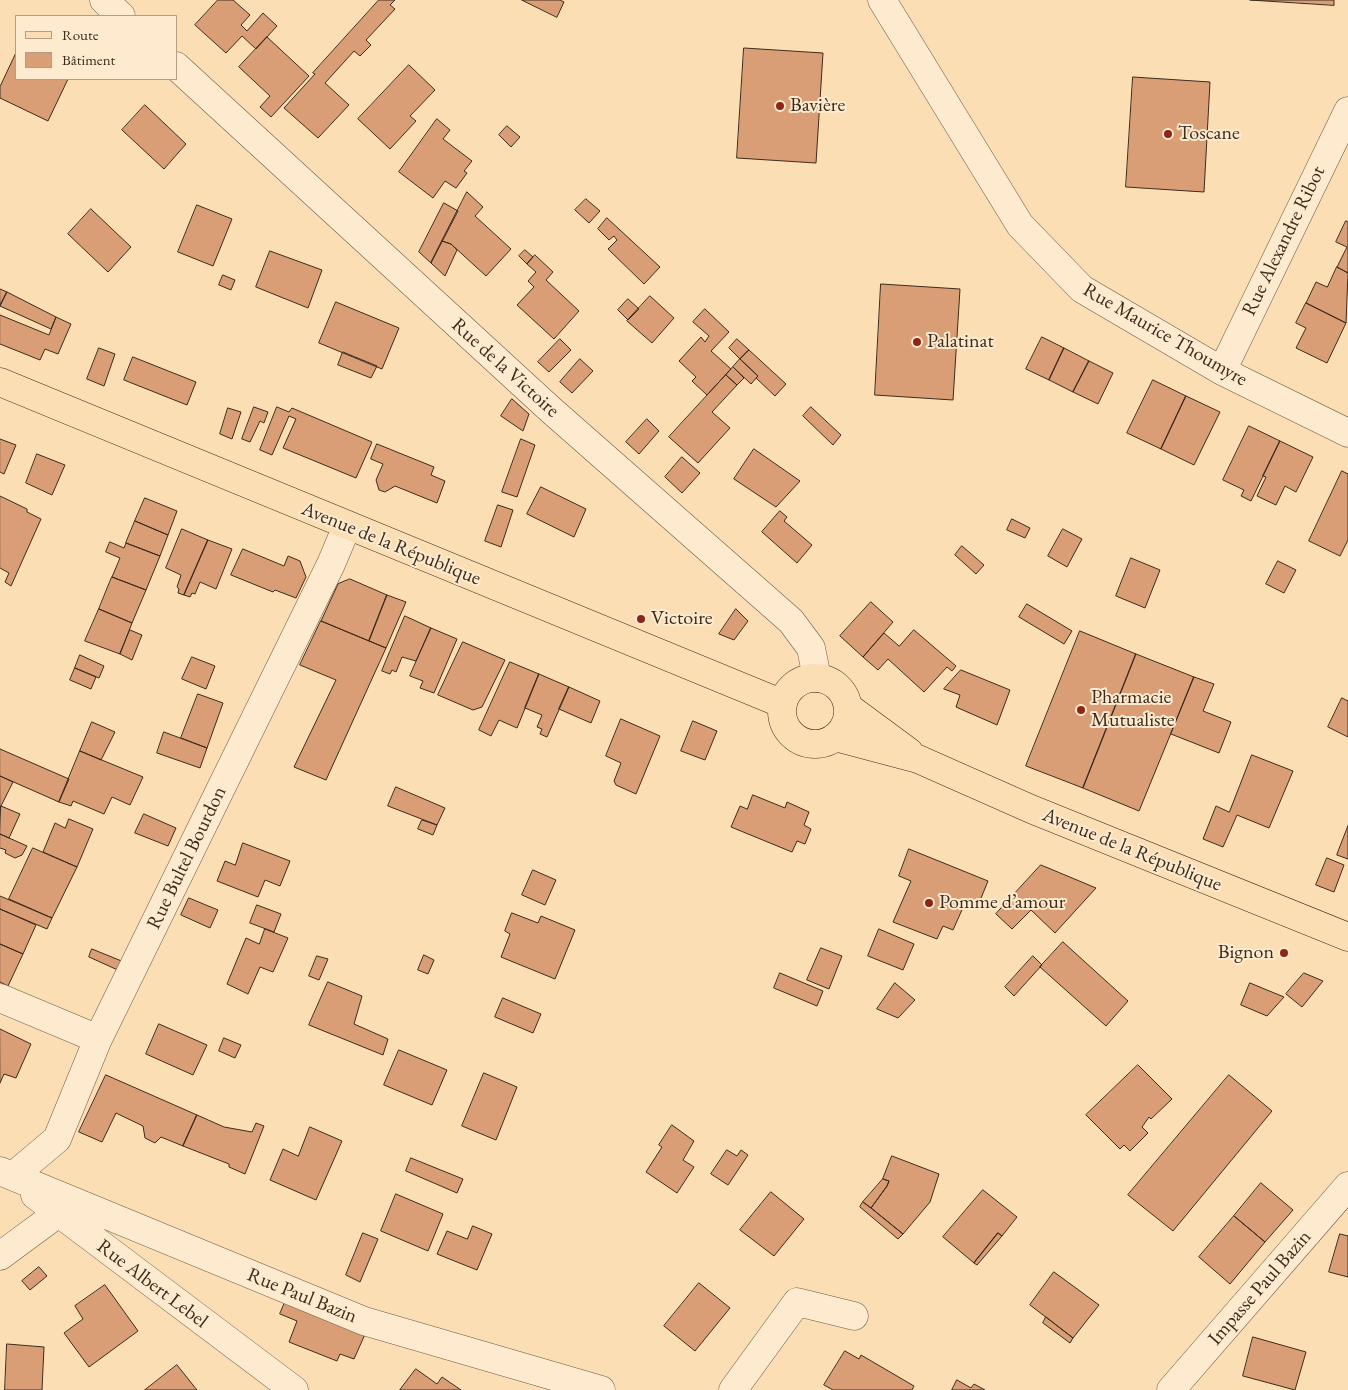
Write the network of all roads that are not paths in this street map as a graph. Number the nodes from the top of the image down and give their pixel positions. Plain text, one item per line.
1 (104, 0) edge
2 (882, 0) edge
3 (121, 15) edge
4 (178, 68) edge
5 (1348, 111) edge
6 (1222, 372) junction
7 (0, 382) edge
8 (1348, 433) edge
9 (347, 526) junction
10 (817, 678) junction
11 (783, 704) junction
12 (848, 707) junction
13 (835, 737) junction
14 (918, 759) junction
15 (1348, 937) edge
16 (0, 998) edge
17 (98, 1039) junction
18 (6, 1174) edge
19 (1348, 1186) edge
20 (57, 1214) junction
21 (0, 1256) edge
22 (854, 1316) dead end
23 (294, 1390) edge
24 (601, 1390) edge
25 (733, 1390) edge
26 (1171, 1390) edge

1 - 3 street
2 - 6 street, Rue Maurice Thoumyre
4 - 10 street, Rue de la Victoire
5 - 6 street, Rue Alexandre Ribot
6 - 8 street, Rue Maurice Thoumyre
7 - 9 main road, Avenue de la République
9 - 11 main road, Avenue de la République
9 - 17 street, Rue Bultel Bourdon
10 - 11 main road
10 - 12 main road
11 - 13 main road
12 - 13 main road
12 - 14 main road, Avenue de la République
13 - 14 main road, Avenue de la République
14 - 15 main road, Avenue de la République
16 - 17 street
17 - 18 street, Rue Bultel Bourdon
18 - 20 street, Rue Albert Lebel
18 - 24 street, Rue Paul Bazin
19 - 26 street, Impasse Paul Bazin
20 - 21 street
20 - 23 street, Rue Albert Lebel
22 - 25 street

